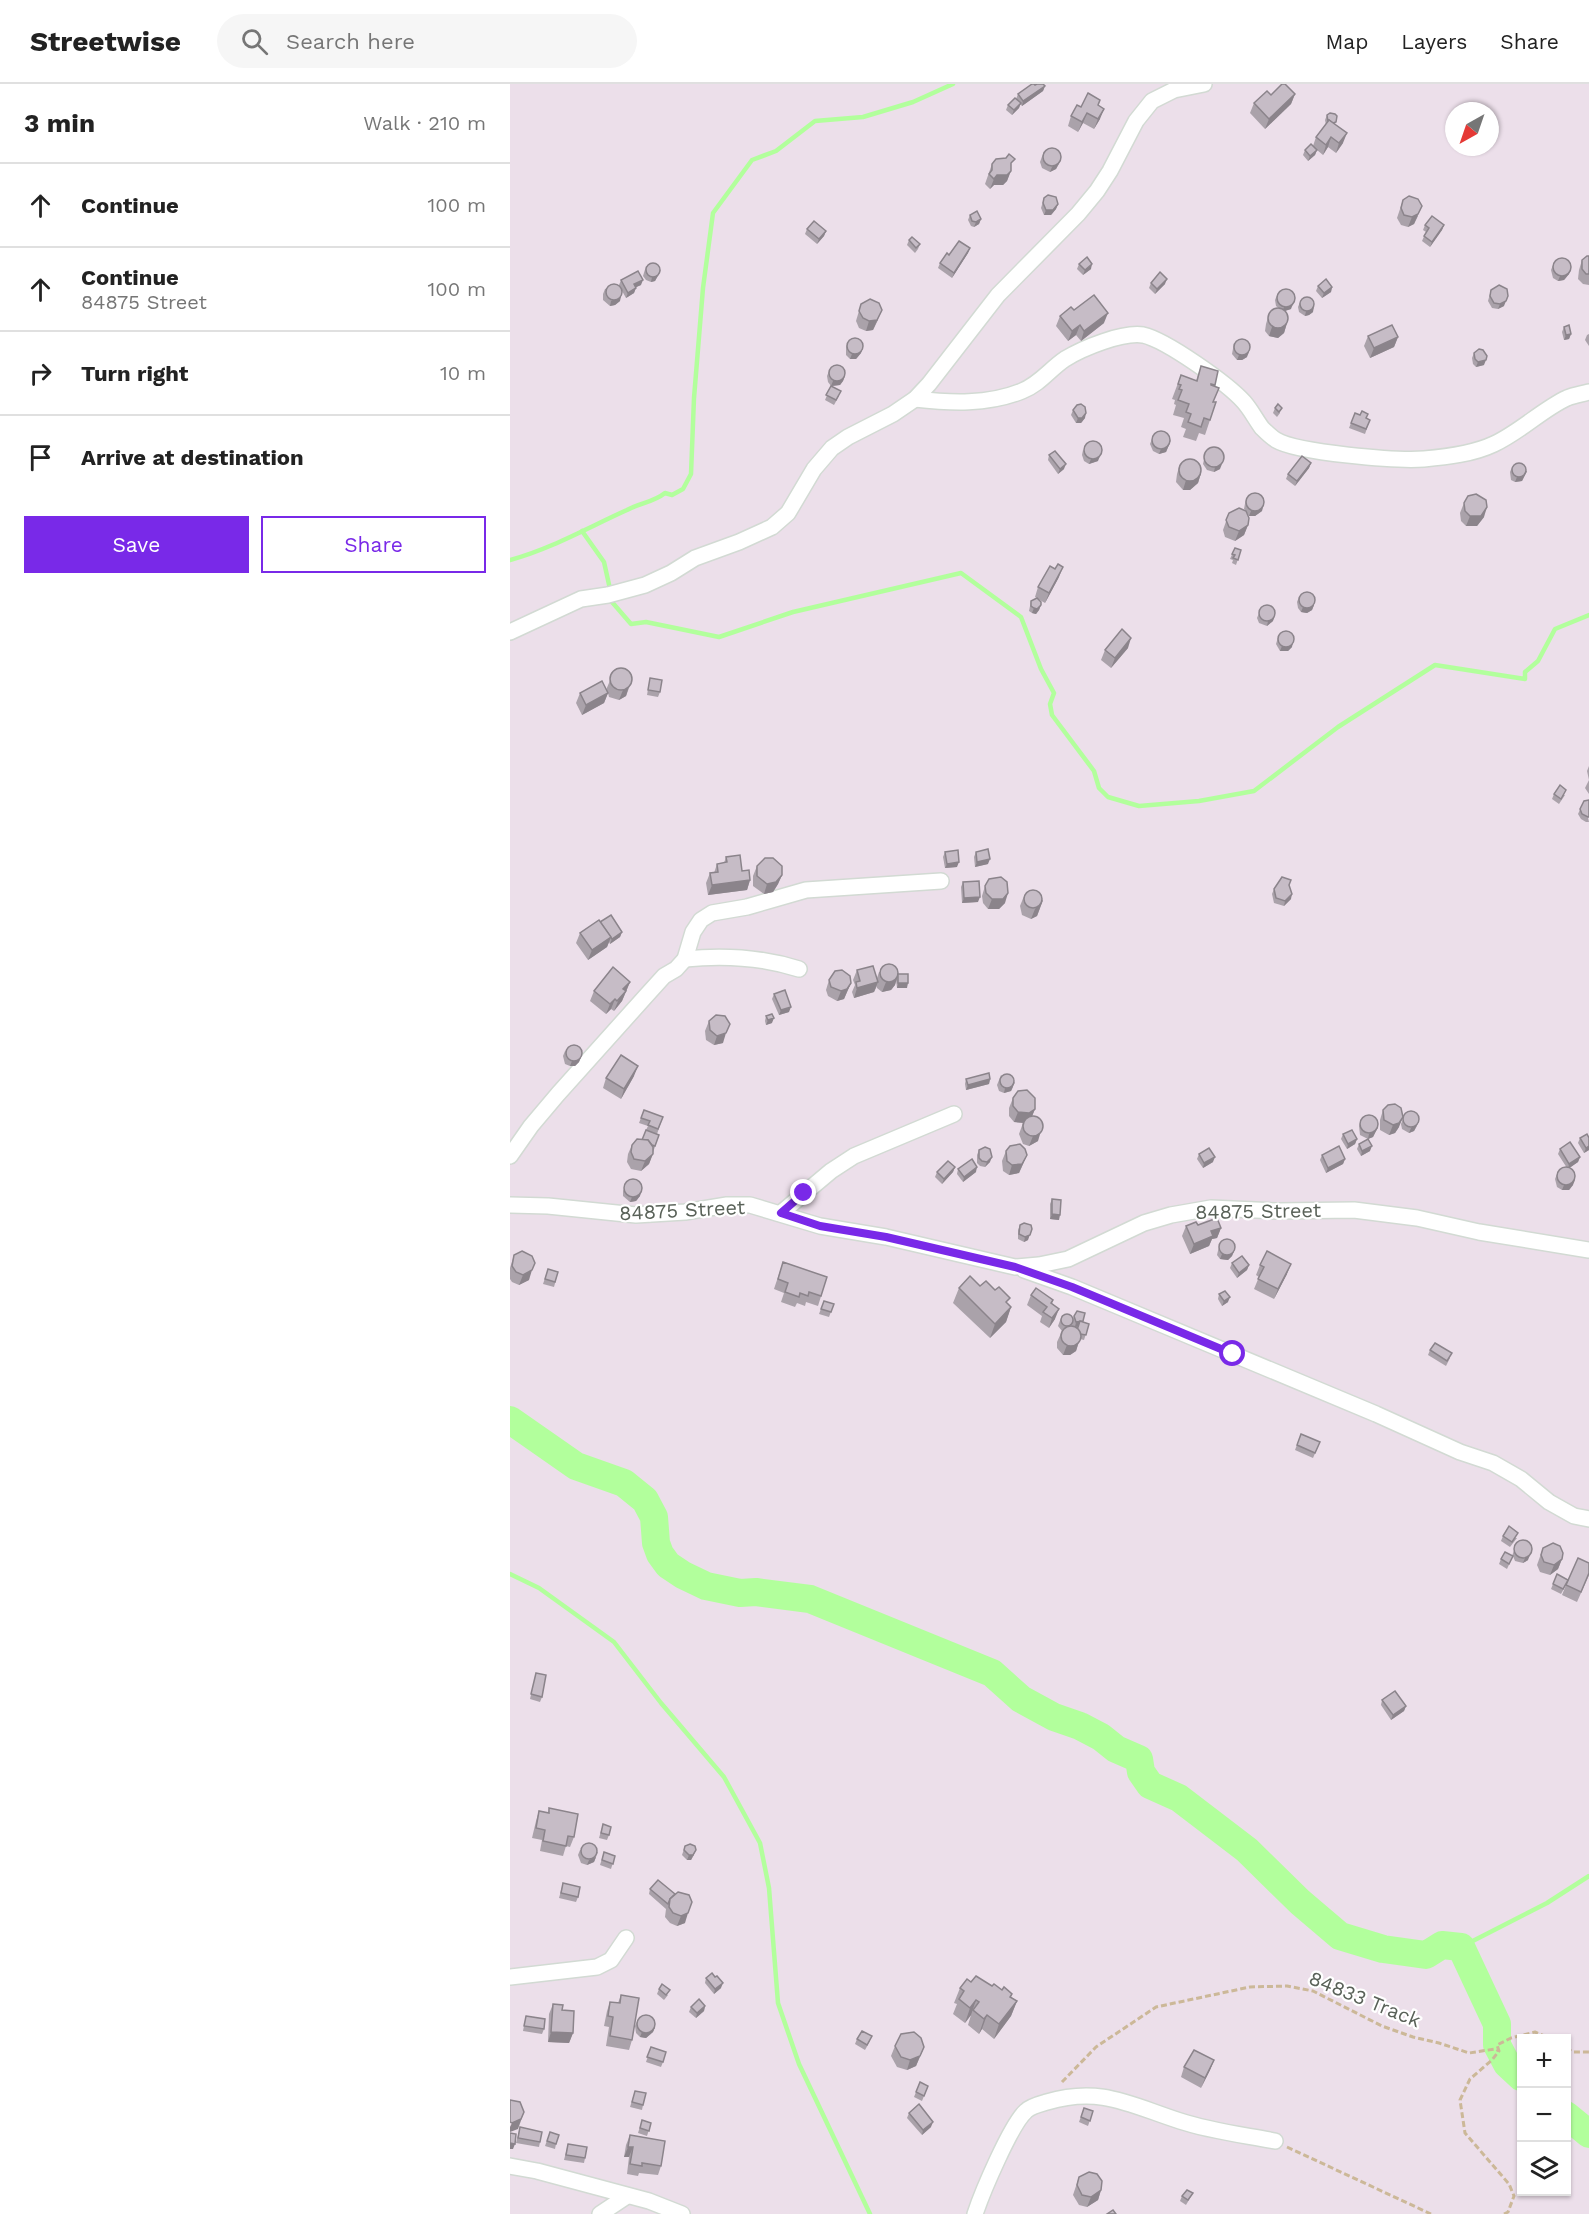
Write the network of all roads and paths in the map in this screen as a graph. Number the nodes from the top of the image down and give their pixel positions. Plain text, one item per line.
1 (1204, 84) edge
2 (1589, 392) edge
3 (915, 399) junction
4 (510, 632) edge
5 (942, 880) dead end
6 (685, 959) junction
7 (799, 969) dead end
8 (954, 1113) dead end
9 (510, 1156) edge
10 (510, 1205) edge
11 (781, 1213) junction
12 (1589, 1250) edge
13 (1015, 1267) junction
14 (1589, 1519) edge
15 (626, 1938) dead end
16 (510, 1977) edge
17 (1517, 2036) edge
18 (1571, 2050) edge
19 (1498, 2051) junction
20 (1589, 2052) edge
21 (1039, 2104) junction
22 (1275, 2141) joint
23 (510, 2166) edge
24 (627, 2196) junction
25 (663, 2210) edge
26 (600, 2214) edge
27 (682, 2214) edge
28 (975, 2214) edge
29 (1431, 2214) edge
30 (1504, 2214) edge

1 - 3 street
2 - 3 street
3 - 4 street
5 - 6 street
6 - 7 street
6 - 9 street
8 - 11 street
10 - 11 street, 84875 Street
11 - 13 street, 84875 Street
12 - 13 street, 84875 Street
13 - 14 street
15 - 16 street
17 - 19 path
18 - 20 path
19 - 21 path, 84833 Track
19 - 30 path
21 - 22 street
21 - 28 street
22 - 29 path
23 - 24 street
24 - 25 street
24 - 26 street
25 - 27 street

